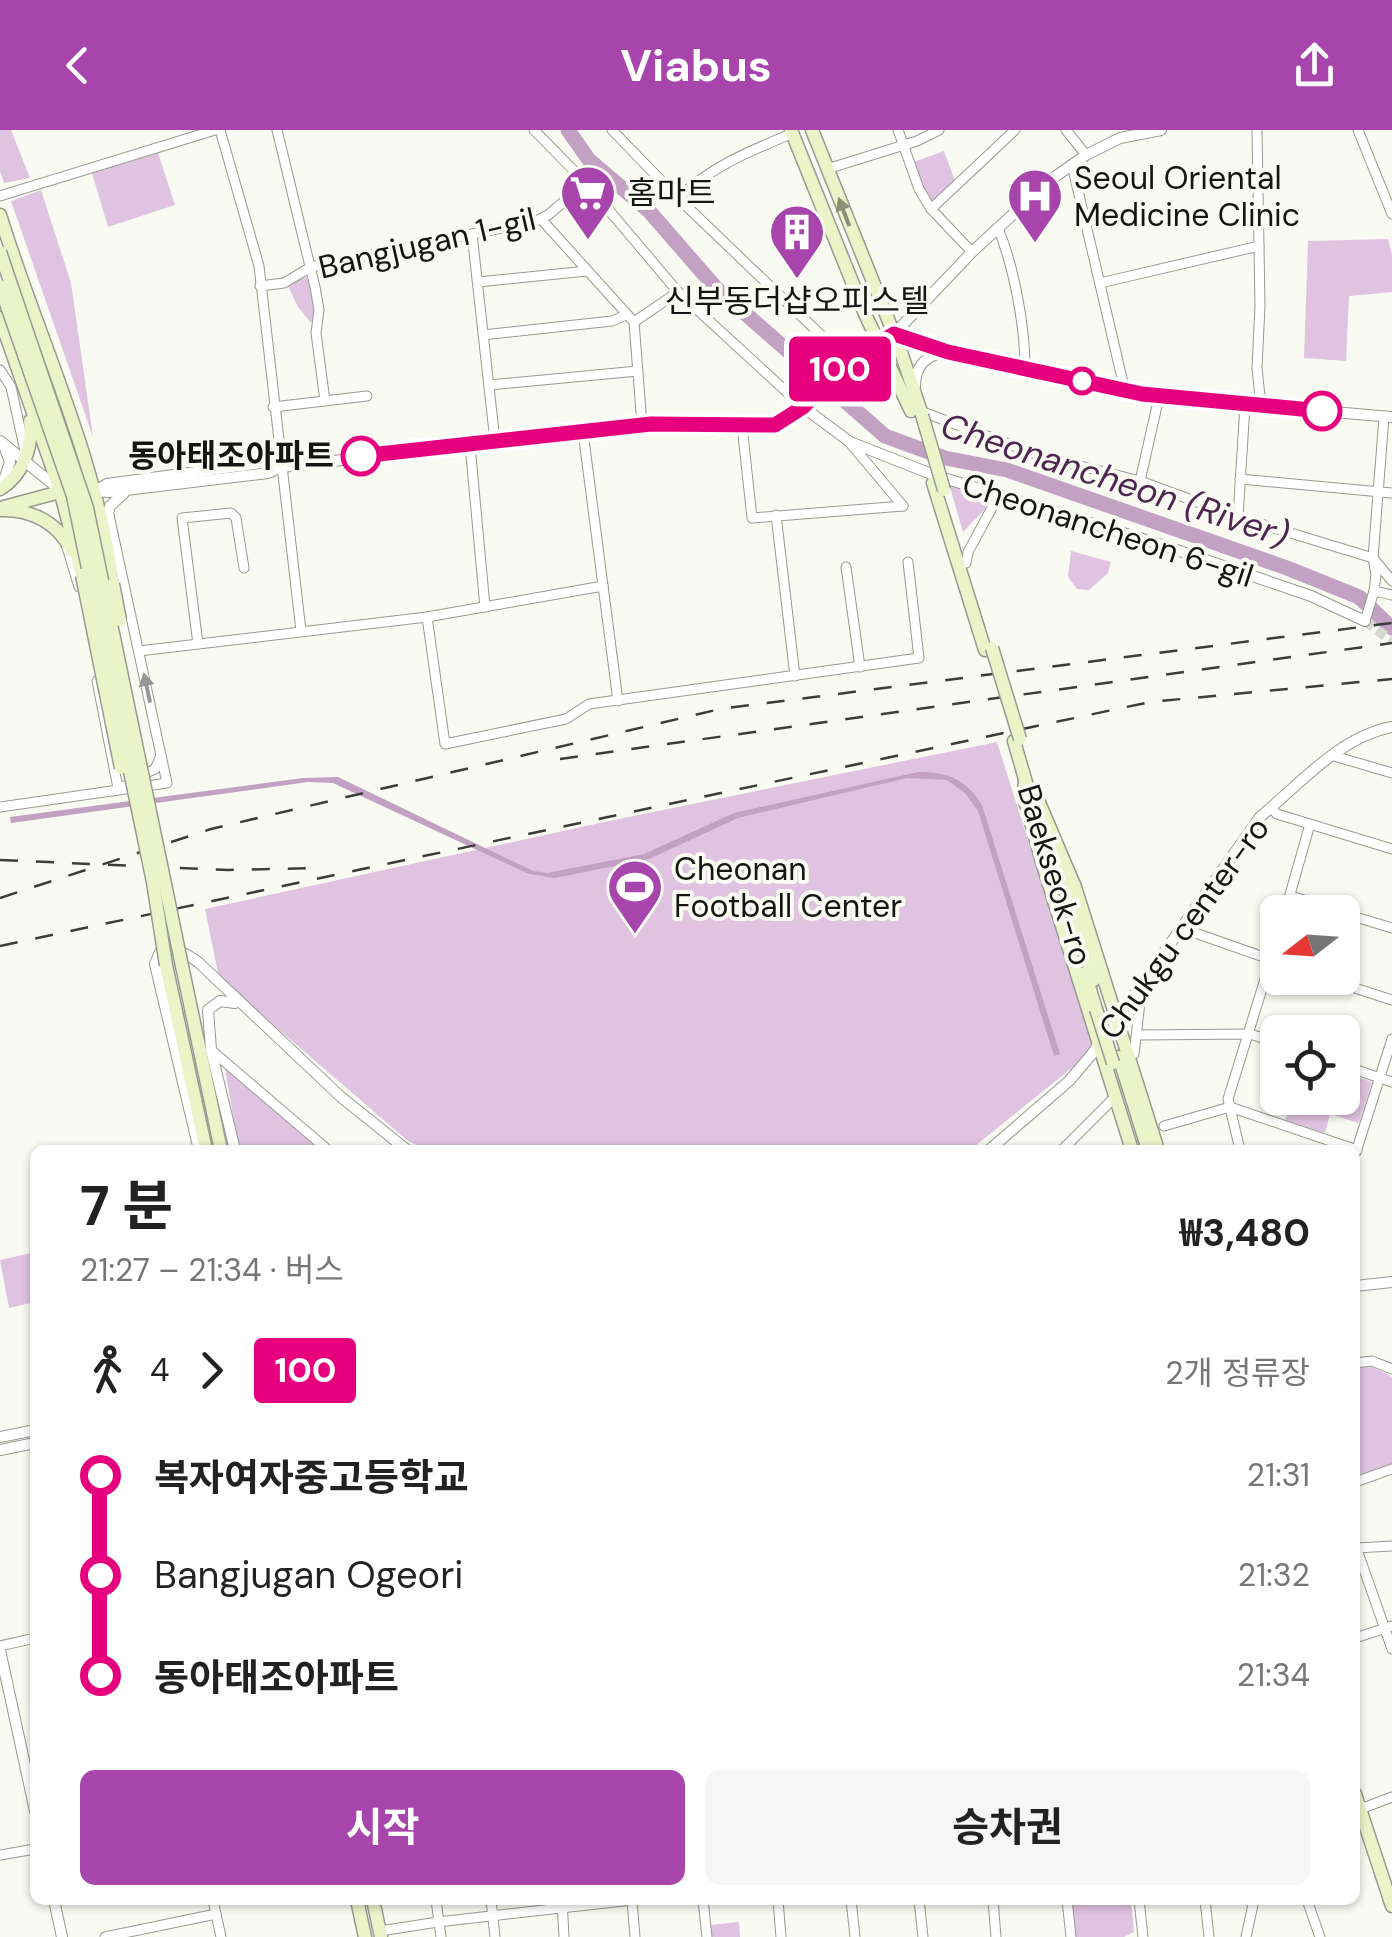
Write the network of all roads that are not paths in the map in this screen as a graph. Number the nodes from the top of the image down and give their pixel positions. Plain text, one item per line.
1 (217, 130) edge
2 (277, 130) edge
3 (534, 130) edge
4 (612, 130) edge
5 (812, 130) edge
6 (898, 130) edge
7 (1014, 130) edge
8 (1066, 130) edge
9 (1161, 130) edge
10 (1257, 130) edge
11 (1358, 130) edge
12 (792, 132) edge
13 (933, 132) edge
14 (904, 145) junction
15 (1086, 155) junction
16 (1072, 164) junction
17 (827, 169) junction
18 (586, 184) junction
19 (0, 196) edge
20 (678, 198) junction
21 (931, 209) junction
22 (1392, 214) edge
23 (0, 215) edge
24 (541, 219) junction
25 (998, 228) junction
26 (472, 234) junction
27 (1259, 246) junction
28 (0, 252) edge
29 (972, 252) junction
30 (311, 267) junction
31 (587, 271) junction
32 (868, 273) junction
33 (851, 280) junction
34 (478, 282) junction
35 (1100, 283) junction
36 (0, 286) edge
37 (260, 286) junction
38 (678, 292) junction
39 (0, 318) edge
40 (630, 318) junction
41 (894, 334) junction
42 (484, 335) junction
43 (880, 340) junction
44 (5, 352) edge
45 (948, 352) junction
46 (848, 361) junction
47 (16, 365) junction
48 (1025, 368) junction
49 (0, 370) edge
50 (638, 371) junction
51 (489, 384) junction
52 (1126, 391) junction
53 (367, 396) dead end
54 (1159, 398) junction
55 (325, 401) junction
56 (806, 404) junction
57 (914, 405) junction
58 (1245, 405) junction
59 (1261, 406) junction
60 (273, 407) junction
61 (1388, 417) edge
62 (642, 425) junction
63 (742, 426) junction
64 (583, 432) junction
65 (0, 441) edge
66 (495, 441) junction
67 (850, 442) junction
68 (470, 445) junction
69 (26, 458) junction
70 (88, 461) junction
71 (282, 467) junction
72 (1240, 479) junction
73 (1140, 481) junction
74 (122, 482) junction
75 (939, 487) junction
76 (139, 488) junction
77 (0, 489) edge
78 (60, 490) junction
79 (94, 491) junction
80 (1000, 492) junction
81 (1378, 492) junction
82 (1392, 492) edge
83 (0, 497) edge
84 (0, 509) edge
85 (776, 514) junction
86 (1238, 517) junction
87 (107, 519) junction
88 (63, 532) junction
89 (966, 544) junction
90 (1372, 558) junction
91 (908, 562) dead end
92 (846, 567) dead end
93 (244, 568) dead end
94 (82, 574) junction
95 (1392, 580) edge
96 (603, 586) junction
97 (1374, 592) junction
98 (1392, 595) edge
99 (485, 606) junction
100 (427, 617) junction
101 (1366, 619) joint
102 (301, 630) junction
103 (198, 644) junction
104 (989, 649) junction
105 (139, 651) junction
106 (860, 667) junction
107 (795, 676) junction
108 (618, 701) junction
109 (1392, 727) edge
110 (1016, 740) junction
111 (161, 756) junction
112 (1334, 756) junction
113 (114, 765) junction
114 (1392, 773) edge
115 (138, 776) junction
116 (1026, 780) junction
117 (118, 788) junction
118 (1035, 793) junction
119 (0, 807) edge
120 (1271, 808) junction
121 (1310, 824) junction
122 (1392, 849) edge
123 (1290, 895) edge
124 (1360, 918) edge
125 (1181, 928) junction
126 (1392, 928) edge
127 (1260, 956) edge
128 (166, 965) junction
129 (1142, 985) junction
130 (1360, 990) edge
131 (1263, 995) edge
132 (1392, 1000) edge
133 (240, 1005) junction
134 (1099, 1007) junction
135 (1117, 1022) junction
136 (1250, 1034) junction
137 (1138, 1035) junction
138 (1260, 1037) edge
139 (1392, 1039) edge
140 (1098, 1046) junction
141 (211, 1050) junction
142 (1134, 1054) dead end
143 (1116, 1060) junction
144 (204, 1066) junction
145 (1360, 1071) edge
146 (1379, 1077) junction
147 (1392, 1082) edge
148 (1115, 1097) junction
149 (1230, 1107) junction
150 (1164, 1126) dead end
151 (201, 1145) edge
152 (201, 1145) edge
153 (220, 1145) edge
154 (234, 1145) edge
155 (322, 1145) edge
156 (401, 1145) edge
157 (994, 1145) edge
158 (1067, 1145) edge
159 (1134, 1145) edge
160 (1135, 1145) edge
161 (1146, 1145) edge
162 (1156, 1145) edge
163 (1239, 1145) edge
164 (1336, 1145) edge
165 (1358, 1145) edge
166 (1392, 1282) edge
167 (1360, 1285) edge
168 (1360, 1361) edge
169 (1392, 1368) edge
170 (30, 1431) edge
171 (0, 1438) edge
172 (30, 1445) edge
173 (0, 1450) edge
174 (1392, 1469) edge
175 (1360, 1480) edge
176 (1360, 1546) edge
177 (1392, 1546) edge
178 (1360, 1556) edge
179 (1389, 1627) edge
180 (1360, 1636) edge
181 (30, 1639) edge
182 (0, 1648) edge
183 (1392, 1649) edge
184 (30, 1788) edge
185 (1392, 1798) edge
186 (1360, 1809) edge
187 (1360, 1814) edge
188 (30, 1850) edge
189 (0, 1855) edge
190 (1386, 1870) edge
191 (55, 1905) edge
192 (214, 1905) edge
193 (358, 1905) edge
194 (374, 1905) edge
195 (436, 1905) edge
196 (492, 1905) edge
197 (556, 1905) edge
198 (562, 1905) edge
199 (632, 1905) edge
200 (704, 1905) edge
201 (779, 1905) edge
202 (852, 1905) edge
203 (920, 1905) edge
204 (993, 1905) edge
205 (1068, 1905) edge
206 (1140, 1905) edge
207 (1206, 1905) edge
208 (1253, 1905) edge
209 (1309, 1905) edge
210 (1392, 1906) edge
211 (216, 1914) junction
212 (493, 1916) junction
213 (438, 1922) junction
214 (380, 1934) edge
215 (62, 1937) edge
216 (105, 1937) edge
217 (221, 1937) edge
218 (365, 1937) edge
219 (440, 1937) edge
220 (495, 1937) edge
221 (564, 1937) edge
222 (635, 1937) edge
223 (707, 1937) edge
224 (782, 1937) edge
225 (855, 1937) edge
226 (923, 1937) edge
227 (996, 1937) edge
228 (1071, 1937) edge
229 (1143, 1937) edge
230 (1209, 1937) edge
231 (1246, 1937) edge
232 (1320, 1937) edge

1 - 19 street
1 - 37 street
2 - 30 street
3 - 18 street
4 - 20 street
5 - 17 main road
6 - 14 street
7 - 21 street
8 - 15 street
9 - 15 street
10 - 27 street
11 - 22 street
12 - 20 street
12 - 33 main road
13 - 14 street
14 - 17 street
14 - 21 street
15 - 16 street
16 - 25 street
16 - 35 street
32 -> 17 main road
18 - 24 street, Bangjugan 1-gil
18 - 38 street
20 - 46 street
21 - 29 street
23 - 70 main road
24 - 26 street, Bangjugan 1-gil
24 - 31 street
25 - 29 street
25 - 48 street
26 - 30 street, Bangjugan 1-gil
26 - 34 street
27 - 35 street
27 - 59 street
28 - 144 main road, bridge
29 - 41 street
30 - 37 street, Bangjugan 1-gil
30 - 55 street
31 - 34 street
31 - 40 street
32 - 33 main road
32 - 41 main road
33 - 43 main road
34 - 42 street
35 - 52 street
36 - 128 main road, bridge
37 - 60 street
38 - 40 street
38 - 56 street
39 - 44 main road
40 - 42 street
40 - 50 street
41 - 43 street
41 - 45 street
41 - 57 main road
42 - 51 street
43 - 46 street
43 - 57 main road
44 - 47 main road
45 - 48 street
45 - 57 street
46 - 56 street
46 - 57 street
47 - 69 main road
47 - 78 main road
48 - 52 street
49 - 69 street
50 - 51 street
50 - 62 street
51 - 66 street
52 - 54 street
53 - 55 street
54 - 58 street
54 - 73 street
55 - 60 street
56 - 63 street
56 - 67 street, Cheonancheon 6-gil
57 - 73 street
57 - 75 main road, bridge
58 - 59 street
58 - 72 street
59 - 61 street
60 - 71 street
61 - 81 street
62 - 63 street
62 - 64 street
63 - 85 street, Cheonancheon 6-gil
64 - 66 street
64 - 96 street
65 - 69 street
65 - 77 street
66 - 68 street
67 - 80 street, Cheonancheon 6-gil
67 - 85 street, Cheonancheon 6-gil
68 - 71 street
68 - 99 street
69 - 77 main road
69 - 78 street
70 - 74 street
70 - 79 main road
71 - 74 street
71 - 76 street
71 - 102 street
72 - 81 street
72 - 86 street
73 - 86 street
74 - 79 street
75 - 89 main road
75 - 104 main road
76 - 79 street
76 - 87 street
78 - 79 main road
78 - 83 main road
78 - 84 main road
78 - 94 main road
79 - 87 main road
80 - 89 street
80 - 101 street, Cheonancheon 6-gil
81 - 82 street
81 - 90 street
84 - 88 main road
85 - 107 street
86 - 90 street
87 - 105 street
87 - 144 main road, bridge
88 - 94 main road
88 - 113 street
89 - 104 main road
90 - 95 street
90 - 97 street
91 - 106 street
92 - 106 street
93 - 103 street
94 - 128 main road, bridge
96 - 99 street
96 - 108 street
97 - 98 street
97 - 101 street
99 - 100 street
100 - 102 street
100 - 108 street
102 - 103 street
103 - 105 street
104 - 110 main road, bridge
111 -> 105 street
106 - 107 street
107 - 108 street
109 - 112 street, Chukgu center-ro
110 - 116 main road, Baekseok-ro
110 - 118 main road, Baekseok-ro
111 - 115 street
111 - 117 street
112 - 114 street
112 - 120 street, Chukgu center-ro
113 - 115 street
113 - 117 street
115 - 117 street
116 - 134 main road, Baekseok-ro
116 - 140 main road
117 - 119 street
118 - 134 main road, Baekseok-ro
118 - 135 main road
120 - 121 street
120 - 125 street, Chukgu center-ro
121 - 122 street
121 - 123 street
124 - 126 street
125 - 127 street
125 - 129 street, Chukgu center-ro
128 - 151 main road
129 - 135 street, Chukgu center-ro
129 - 137 street
130 - 132 street
131 - 136 street
133 - 141 street
133 - 152 street
133 - 156 street
134 - 143 main road, bridge
135 - 140 street, Chukgu center-ro
135 - 162 main road
136 - 137 street
136 - 138 street
136 - 149 street
137 - 142 street
139 - 146 street
140 - 148 main road
140 - 157 street, Chukgu center-ro
141 - 154 street
141 - 155 street
143 - 160 main road
143 - 161 main road
144 - 153 main road
145 - 146 street
146 - 147 street
146 - 165 street
148 - 158 street
148 - 159 main road
149 - 150 street
149 - 163 street
149 - 164 street
166 - 167 street
168 - 169 street
170 - 171 street
172 - 173 street
174 - 175 street
176 - 177 street
178 - 179 street
179 - 180 street
179 - 183 street
181 - 182 street
182 - 184 street
185 - 186 street
187 - 190 main road
188 - 189 street
190 - 210 main road
191 - 215 street
192 - 211 street
193 - 218 main road
194 - 214 main road
195 - 213 street
196 - 212 street
197 - 212 street
198 - 221 street
199 - 222 street
200 - 223 street
201 - 224 street
202 - 225 street
203 - 226 street
204 - 227 street
205 - 228 street
206 - 229 street
207 - 230 street
208 - 231 street
209 - 232 street
211 - 216 street
211 - 217 street
212 - 213 street
212 - 220 street
213 - 214 street
213 - 219 street

